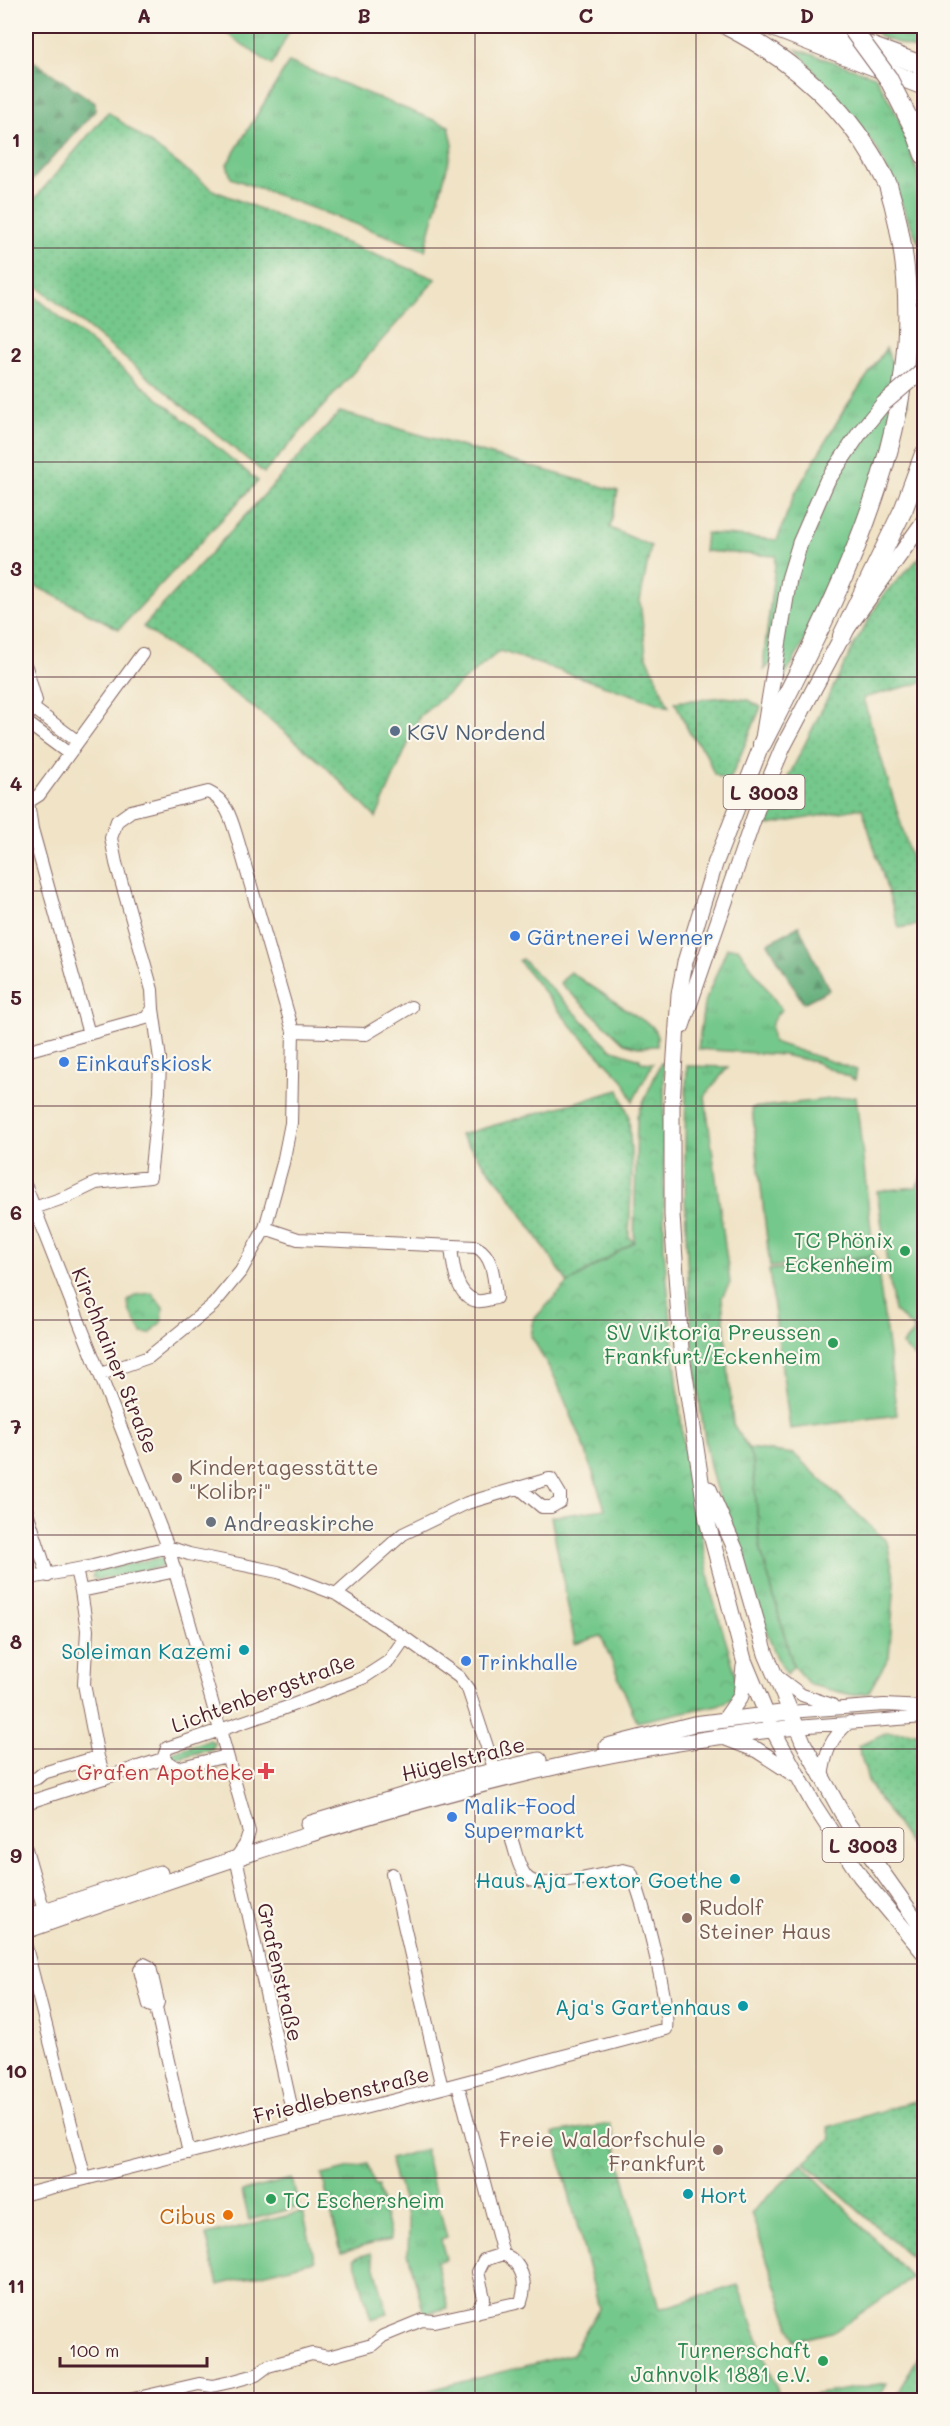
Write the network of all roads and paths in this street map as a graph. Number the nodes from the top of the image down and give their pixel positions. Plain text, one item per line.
1 (727, 26) edge
2 (770, 26) edge
3 (816, 26) edge
4 (850, 26) edge
5 (924, 66) edge
6 (924, 87) edge
7 (924, 156) edge
8 (924, 369) edge
9 (924, 454) edge
10 (924, 521) edge
11 (842, 636) junction
12 (142, 654) dead end
13 (26, 667) edge
14 (33, 708) junction
15 (26, 721) edge
16 (77, 741) junction
17 (762, 744) junction
18 (68, 753) junction
19 (411, 1007) dead end
20 (150, 1014) junction
21 (293, 1032) junction
22 (89, 1034) junction
23 (677, 1038) junction
24 (26, 1052) edge
25 (26, 1187) edge
26 (34, 1208) junction
27 (265, 1228) junction
28 (451, 1247) junction
29 (101, 1374) junction
30 (701, 1472) junction
31 (518, 1487) dead end
32 (26, 1509) edge
33 (168, 1547) junction
34 (76, 1570) junction
35 (176, 1571) junction
36 (48, 1576) junction
37 (26, 1579) edge
38 (81, 1591) junction
39 (336, 1594) junction
40 (405, 1638) junction
41 (744, 1660) junction
42 (772, 1672) junction
43 (842, 1707) junction
44 (924, 1707) edge
45 (789, 1712) junction
46 (765, 1714) junction
47 (924, 1718) edge
48 (725, 1719) junction
49 (850, 1722) junction
50 (796, 1727) junction
51 (220, 1730) junction
52 (772, 1730) junction
53 (723, 1737) junction
54 (227, 1756) junction
55 (99, 1757) junction
56 (163, 1760) junction
57 (495, 1771) junction
58 (798, 1777) junction
59 (105, 1778) junction
60 (822, 1779) junction
61 (26, 1782) edge
62 (467, 1790) junction
63 (26, 1803) edge
64 (512, 1840) dead end
65 (253, 1842) junction
66 (26, 1849) edge
67 (236, 1858) junction
68 (392, 1874) dead end
69 (44, 1911) junction
70 (26, 1917) edge
71 (26, 1930) edge
72 (924, 1930) edge
73 (26, 1947) edge
74 (924, 1953) edge
75 (156, 2008) dead end
76 (458, 2084) junction
77 (442, 2088) junction
78 (295, 2124) junction
79 (189, 2153) junction
80 (85, 2179) junction
81 (26, 2194) edge
82 (503, 2254) junction
83 (484, 2298) junction
84 (496, 2307) junction
85 (477, 2312) junction
86 (129, 2400) edge

1 - 17 highway
2 - 6 highway
3 - 5 highway
4 - 7 highway, bridge
8 - 17 main road, L 3003, bridge
9 - 11 highway
10 - 11 main road, L 3003
11 - 23 main road, L 3003
12 - 16 street
13 - 14 street
14 - 15 street
14 - 16 street
15 - 18 street
16 - 18 street
17 - 23 main road, L 3003
18 - 22 street
19 - 21 street
20 - 21 street
20 - 22 street
20 - 26 street
21 - 27 street
22 - 24 street
23 - 30 main road, L 3003
25 - 26 street, Kirchhainer Straße
26 - 29 street, Kirchhainer Straße
27 - 28 street
27 - 29 street
28 - 28 street
29 - 33 street, Kirchhainer Straße
30 - 41 main road, L 3003
30 - 42 main road, L 3003
31 - 39 street
32 - 36 street
33 - 34 street
33 - 35 street
33 - 39 street
34 - 36 street
34 - 38 street
35 - 38 street
35 - 51 street
36 - 37 street
38 - 55 street
39 - 40 street
40 - 51 street, Lichtenbergstraße
40 - 57 street
41 - 46 main road, L 3003
41 - 48 main road
42 - 43 street
42 - 45 main road, L 3003
43 - 44 street, Hügelstraße
43 - 45 street, Hügelstraße
45 - 46 main road, Hügelstraße
45 - 50 main road, L 3003
46 - 48 main road, Hügelstraße
46 - 52 main road, L 3003
47 - 49 street, Hügelstraße
48 - 57 main road, Hügelstraße
49 - 50 street, Hügelstraße
49 - 60 street
50 - 52 main road, Hügelstraße
50 - 60 main road, L 3003
51 - 54 street
51 - 56 street, Lichtenbergstraße
52 - 53 main road, Hügelstraße
52 - 58 main road, L 3003
53 - 58 main road
53 - 62 main road, Hügelstraße
54 - 56 street, Lichtenbergstraße
54 - 65 street
55 - 59 street
55 - 61 street
56 - 59 street, Lichtenbergstraße
57 - 62 main road
57 - 65 main road, Hügelstraße
58 - 74 main road, L 3003
59 - 63 street, Lichtenbergstraße
60 - 72 main road, L 3003
62 - 65 main road, Hügelstraße
64 - 76 street, Friedlebenstraße
65 - 67 main road, Hügelstraße
65 - 69 main road, Hügelstraße
66 - 69 street
67 - 71 main road, Hügelstraße
67 - 78 street, Grafenstraße
68 - 77 street
69 - 70 main road, Hügelstraße
73 - 80 street
75 - 79 street
76 - 77 street, Friedlebenstraße
76 - 82 street
77 - 78 street, Friedlebenstraße
78 - 79 street, Friedlebenstraße
79 - 80 street, Friedlebenstraße
80 - 81 street, Friedlebenstraße
82 - 83 street
82 - 84 street
83 - 84 street
83 - 85 street
84 - 85 street
85 - 86 street

